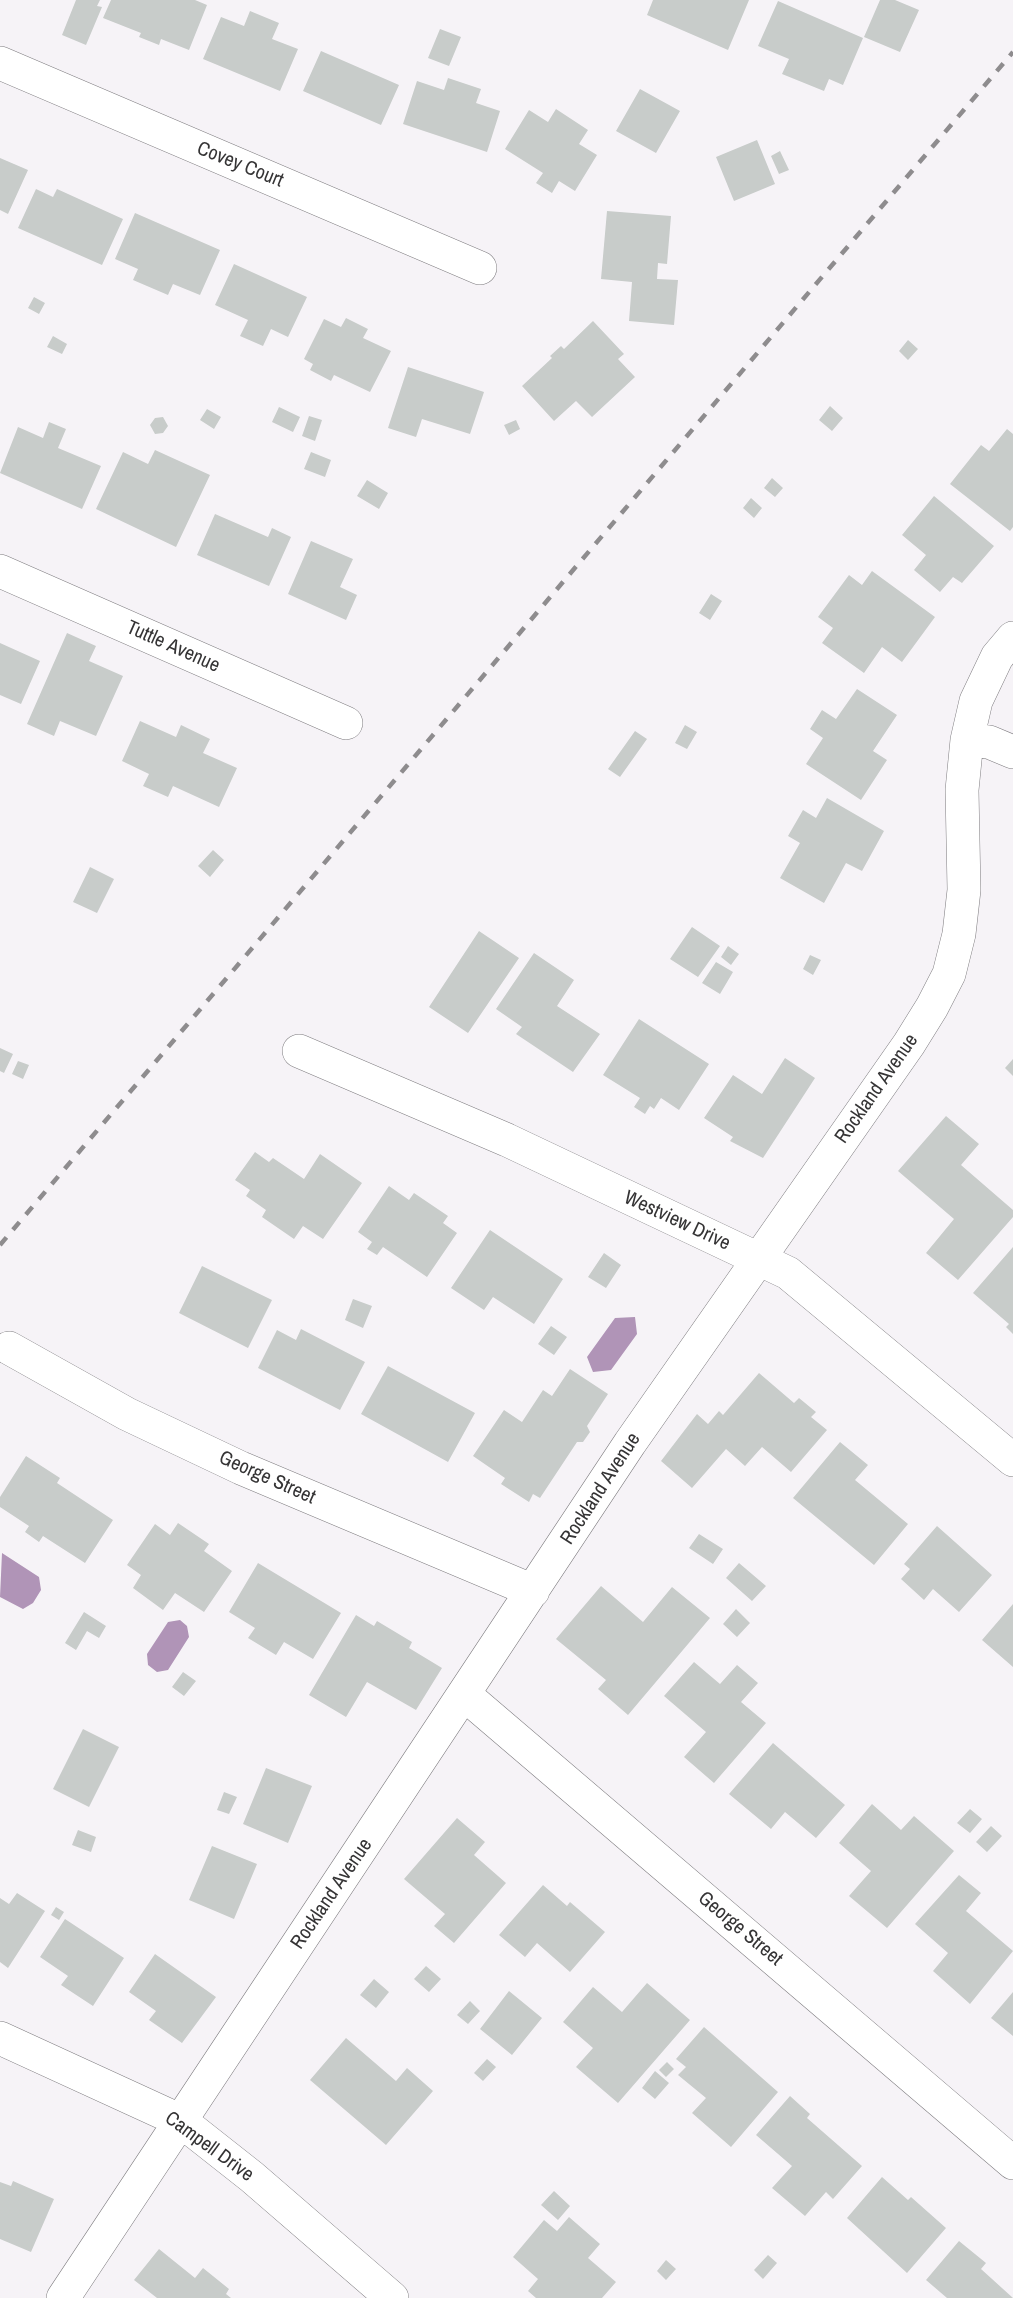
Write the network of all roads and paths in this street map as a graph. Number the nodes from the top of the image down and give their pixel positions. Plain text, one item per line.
1 (0, 63) edge
2 (480, 268) dead end
3 (0, 571) edge
4 (1013, 638) edge
5 (346, 723) dead end
6 (967, 740) junction
7 (1013, 752) edge
8 (299, 1051) dead end
9 (758, 1258) junction
10 (9, 1348) dead end
11 (1013, 1460) edge
12 (533, 1591) junction
13 (465, 1695) junction
14 (0, 2038) edge
15 (181, 2121) junction
16 (1013, 2163) edge
17 (63, 2298) edge
18 (392, 2298) edge

1 - 2 street, Covey Court
3 - 5 street, Tuttle Avenue
4 - 6 street, Rockland Avenue
6 - 7 street
6 - 9 street, Rockland Avenue
8 - 9 street, Westview Drive
9 - 11 street, Westview Drive
9 - 12 street, Rockland Avenue
10 - 12 street, George Street
12 - 13 street, Rockland Avenue
13 - 15 street, Rockland Avenue
13 - 16 street, George Street
14 - 15 street, Campell Drive
15 - 17 street, Rockland Avenue
15 - 18 street, Campell Drive

